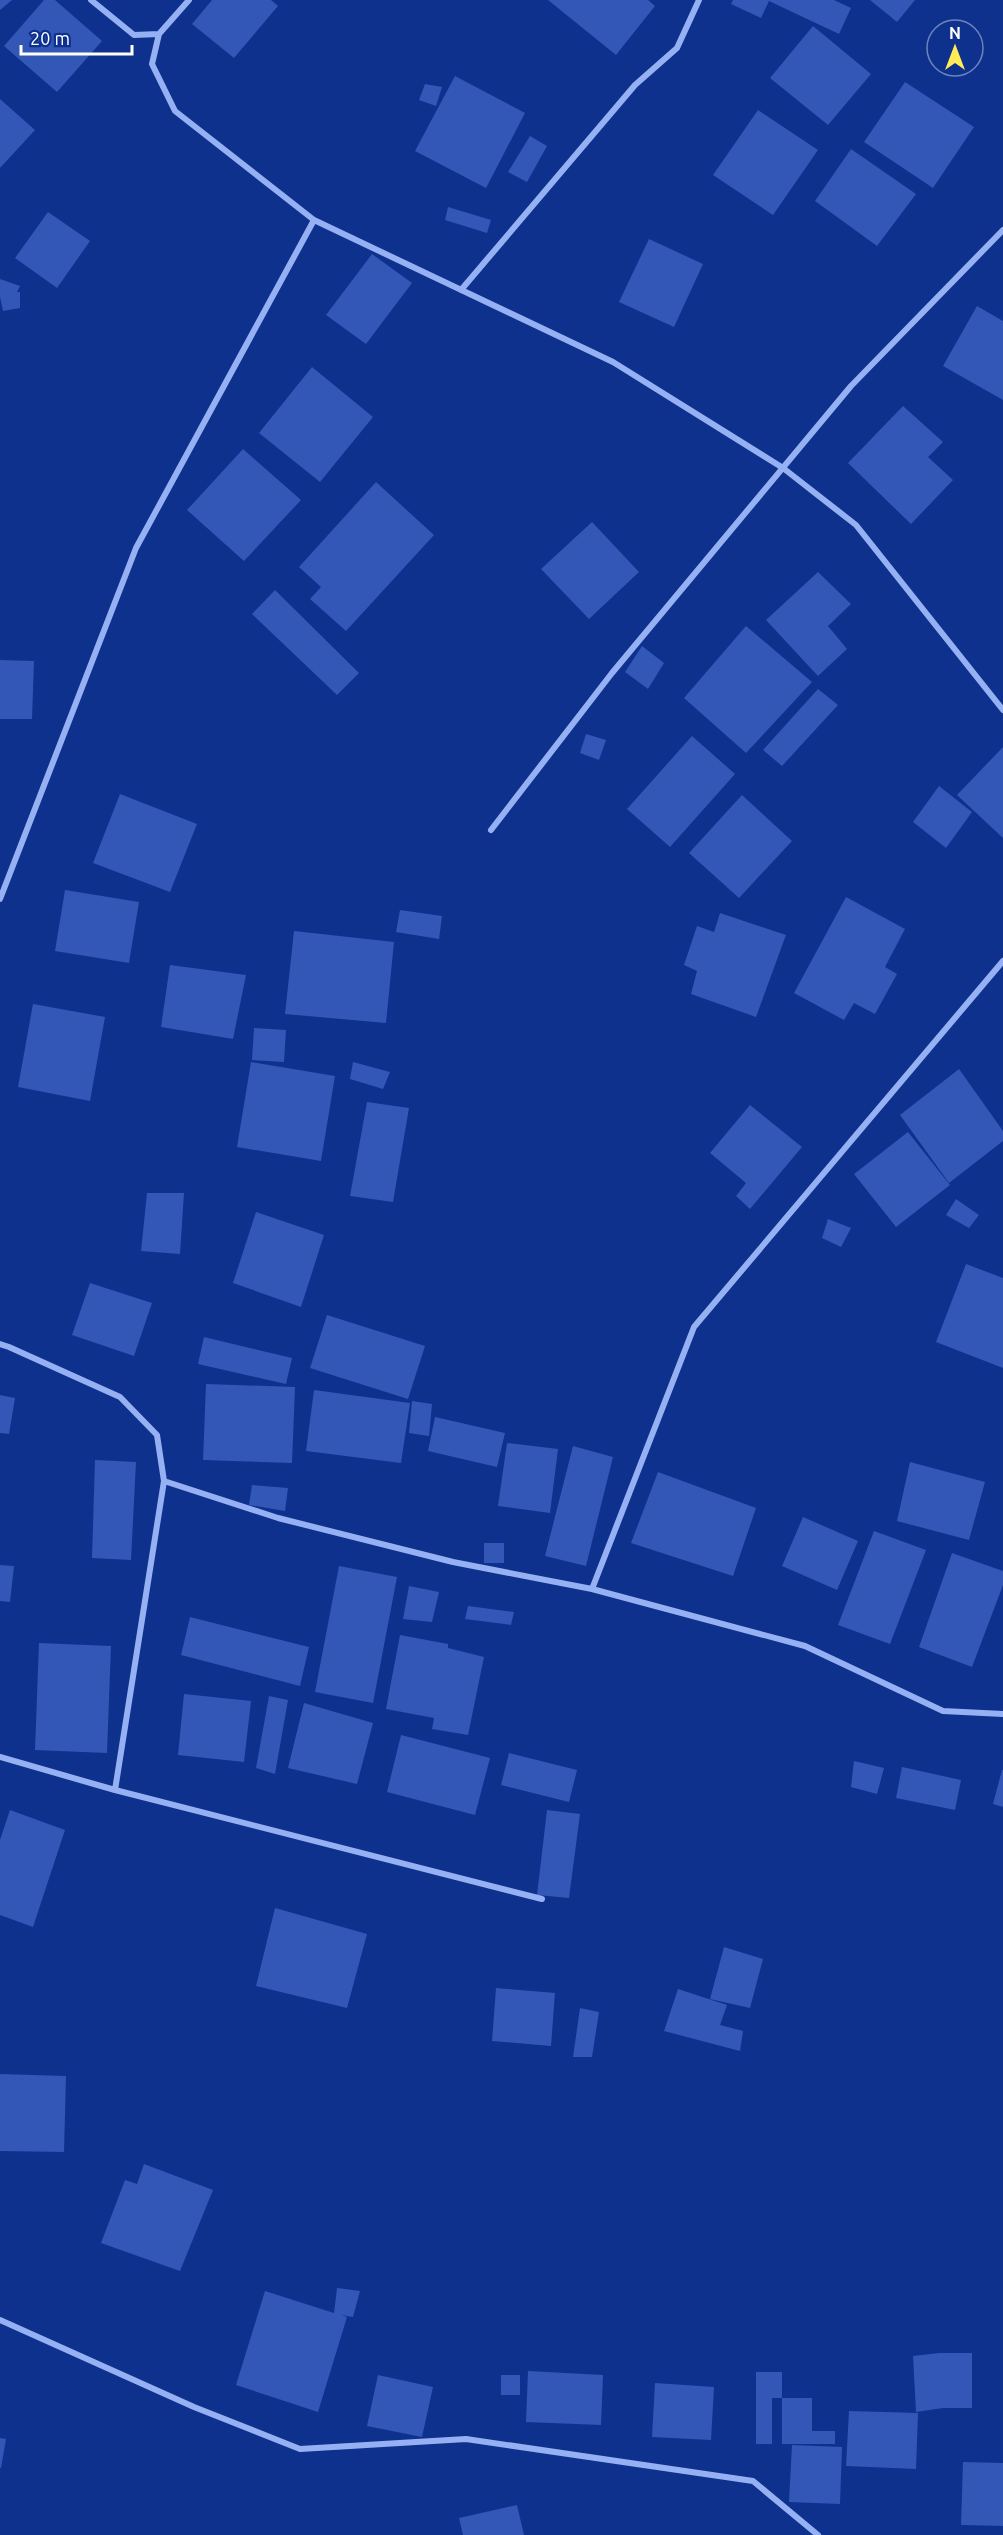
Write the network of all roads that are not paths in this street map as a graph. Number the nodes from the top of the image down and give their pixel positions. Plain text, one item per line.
1 (91, 0) edge
2 (189, 0) edge
3 (699, 0) edge
4 (159, 34) junction
5 (314, 220) junction
6 (1003, 230) edge
7 (461, 290) junction
8 (783, 468) junction
9 (1003, 710) edge
10 (491, 830) dead end
11 (0, 899) edge
12 (1003, 961) edge
13 (0, 1344) edge
14 (164, 1481) junction
15 (592, 1589) junction
16 (1003, 1714) edge
17 (0, 1757) edge
18 (115, 1790) junction
19 (542, 1899) dead end
20 (0, 2320) edge
21 (818, 2535) edge

1 - 4 street
2 - 4 street
3 - 7 street
4 - 5 street
5 - 7 street
5 - 11 street
6 - 8 street
7 - 8 street
8 - 9 street
8 - 10 street
12 - 15 street
13 - 14 street
14 - 15 street
14 - 18 street
15 - 16 street
17 - 18 street
18 - 19 street
20 - 21 street

